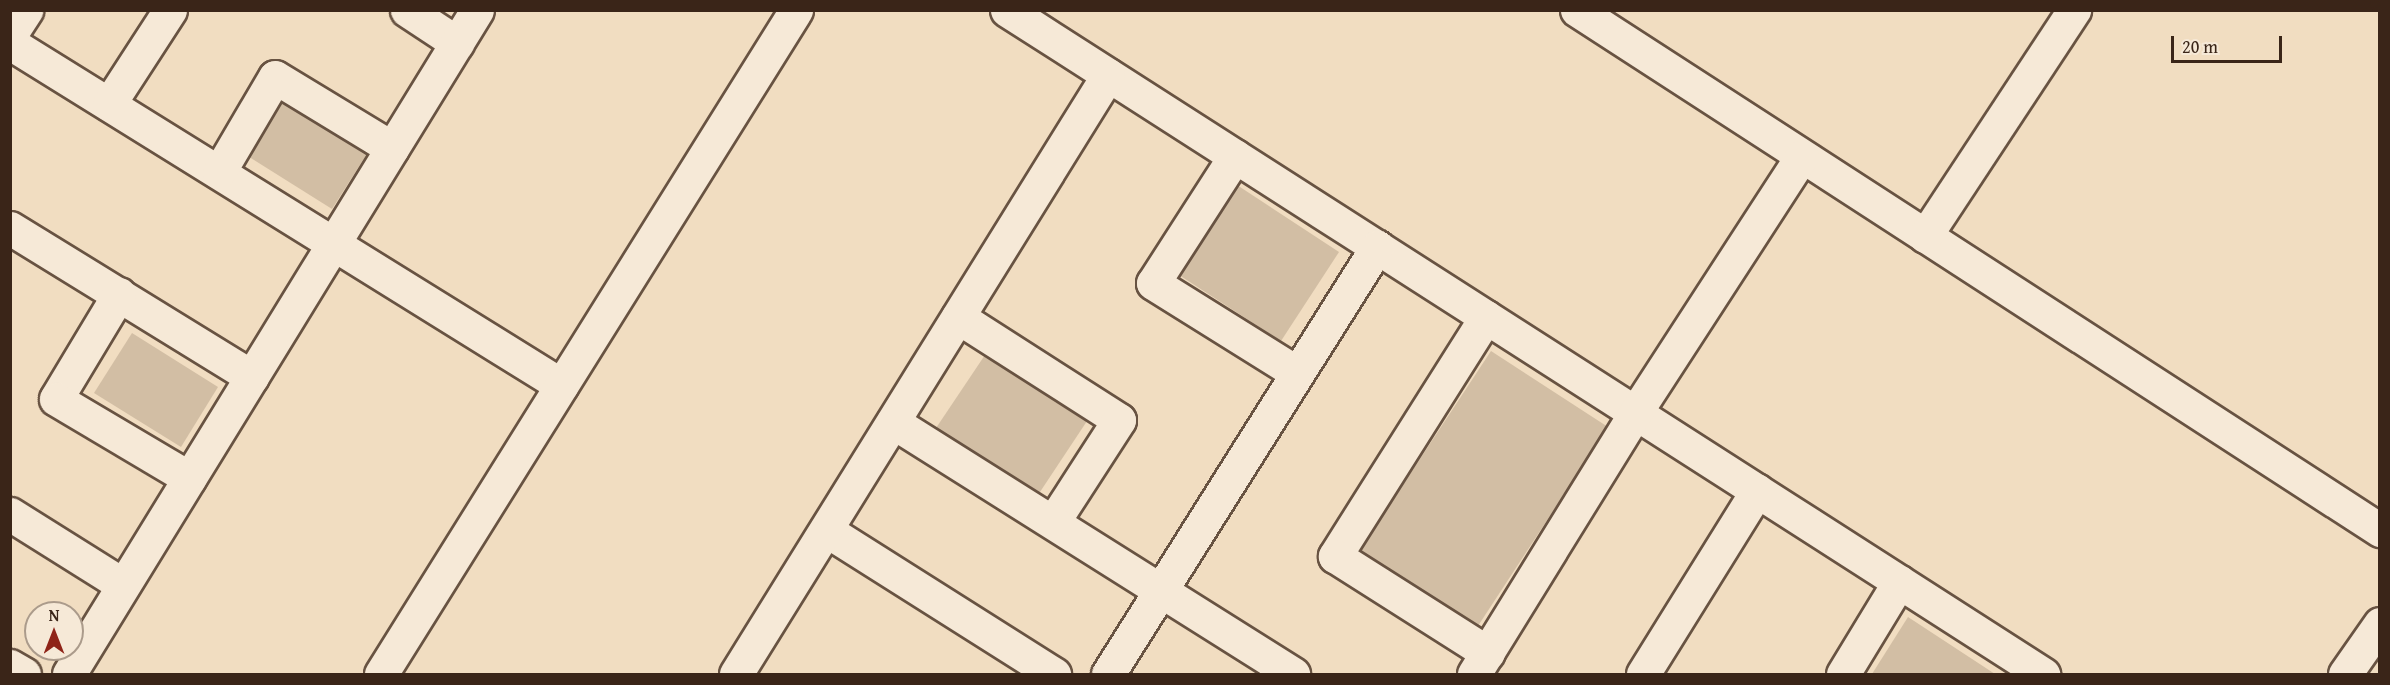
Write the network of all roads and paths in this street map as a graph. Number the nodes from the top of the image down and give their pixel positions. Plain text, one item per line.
1 (26, 10) edge
2 (170, 10) edge
3 (407, 10) edge
4 (477, 10) edge
5 (796, 10) edge
6 (1007, 10) edge
7 (1577, 10) edge
8 (2069, 12) edge
9 (10, 35) edge
10 (10, 43) edge
11 (457, 43) junction
12 (1108, 75) junction
13 (109, 104) junction
14 (393, 148) junction
15 (1235, 156) junction
16 (1802, 156) junction
17 (219, 172) junction
18 (12, 230) edge
19 (1925, 236) junction
20 (334, 244) junction
21 (1377, 247) junction
22 (119, 294) junction
23 (958, 317) junction
24 (1486, 317) junction
25 (1297, 373) junction
26 (252, 377) junction
27 (561, 385) junction
28 (1635, 413) junction
29 (893, 422) junction
30 (189, 478) junction
31 (1757, 491) junction
32 (10, 514) edge
33 (1053, 522) junction
34 (826, 530) junction
35 (2379, 530) edge
36 (1899, 582) junction
37 (123, 585) junction
38 (1160, 591) junction
39 (2379, 624) edge
40 (1481, 664) edge
41 (10, 666) edge
42 (24, 675) edge
43 (69, 675) edge
44 (381, 675) edge
45 (736, 675) edge
46 (1054, 675) edge
47 (1108, 675) edge
48 (1293, 675) edge
49 (1643, 675) edge
50 (1843, 675) edge
51 (2043, 675) edge
52 (2345, 675) edge

1 - 9 street
2 - 13 street
3 - 11 street
4 - 11 street
5 - 27 street
6 - 12 street
7 - 16 street
8 - 19 street
10 - 13 street
11 - 14 street
12 - 15 street
12 - 23 street
13 - 17 street
14 - 17 street
14 - 20 street
15 - 21 street
15 - 25 street
16 - 19 street
16 - 28 street
17 - 20 street
18 - 22 street
19 - 35 street
20 - 26 street
20 - 27 street
21 - 24 street
21 - 25 street
22 - 26 street
22 - 30 street
23 - 29 street
23 - 33 street
24 - 28 street
24 - 40 street
25 - 38 street
26 - 30 street
27 - 44 street
28 - 31 street
28 - 40 street
29 - 33 street
29 - 34 street
30 - 37 street
31 - 36 street
31 - 49 street
32 - 37 street
33 - 38 street
34 - 45 street
34 - 46 street
36 - 50 street
36 - 51 street
37 - 43 street
38 - 47 street
38 - 48 street
39 - 52 street
41 - 42 street

